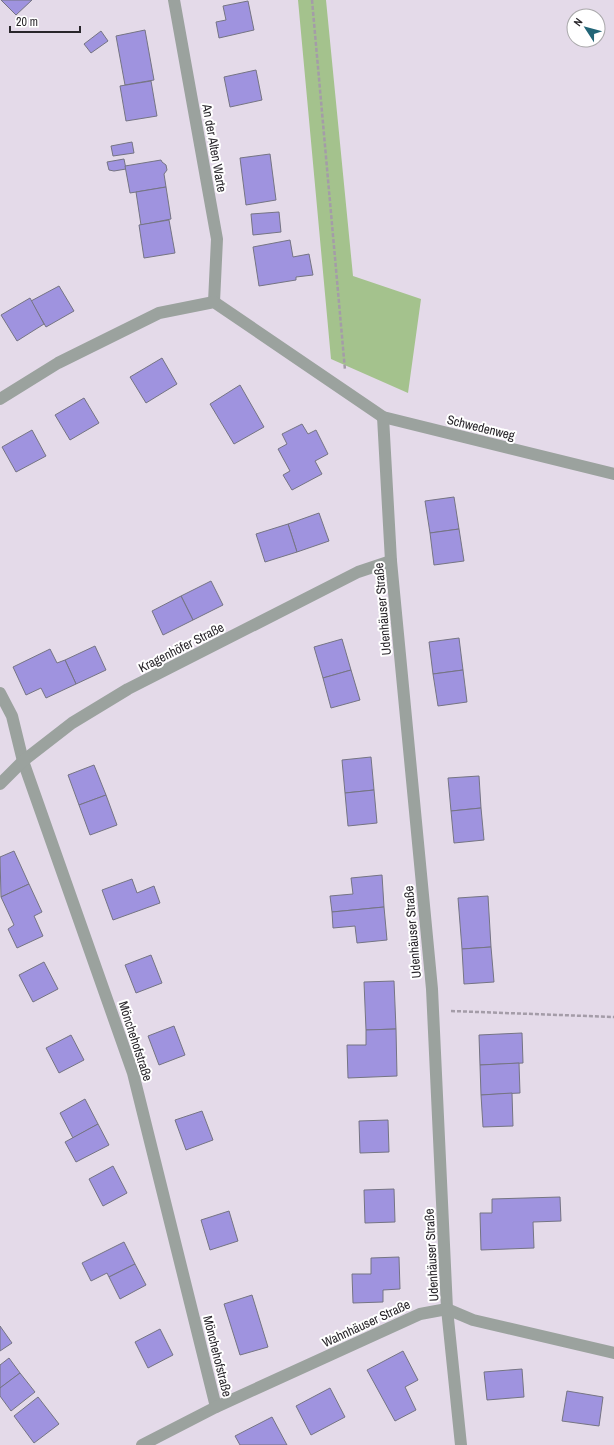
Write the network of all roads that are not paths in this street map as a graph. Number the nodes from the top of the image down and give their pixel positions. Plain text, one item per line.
1 (174, 0) edge
2 (214, 302) junction
3 (0, 399) edge
4 (383, 417) junction
5 (614, 474) edge
6 (392, 562) junction
7 (0, 693) edge
8 (23, 761) junction
9 (0, 784) edge
10 (447, 1309) junction
11 (614, 1354) edge
12 (216, 1407) junction
13 (142, 1445) edge
14 (461, 1445) edge

1 - 2 street, An der Alten Warte
2 - 3 street
2 - 4 street, Schwedenweg
4 - 5 street, Schwedenweg
4 - 6 street, Udenhäuser Straße
6 - 8 street, Kragenhöfer Straße
6 - 10 street, Udenhäuser Straße
7 - 8 street, Mönchehofstraße
8 - 9 street, Kragenhöfer Straße
8 - 12 street, Mönchehofstraße
10 - 11 street
10 - 12 street, Wahnhäuser Straße
10 - 14 street, Udenhäuser Straße
12 - 13 street, Wahnhäuser Straße

